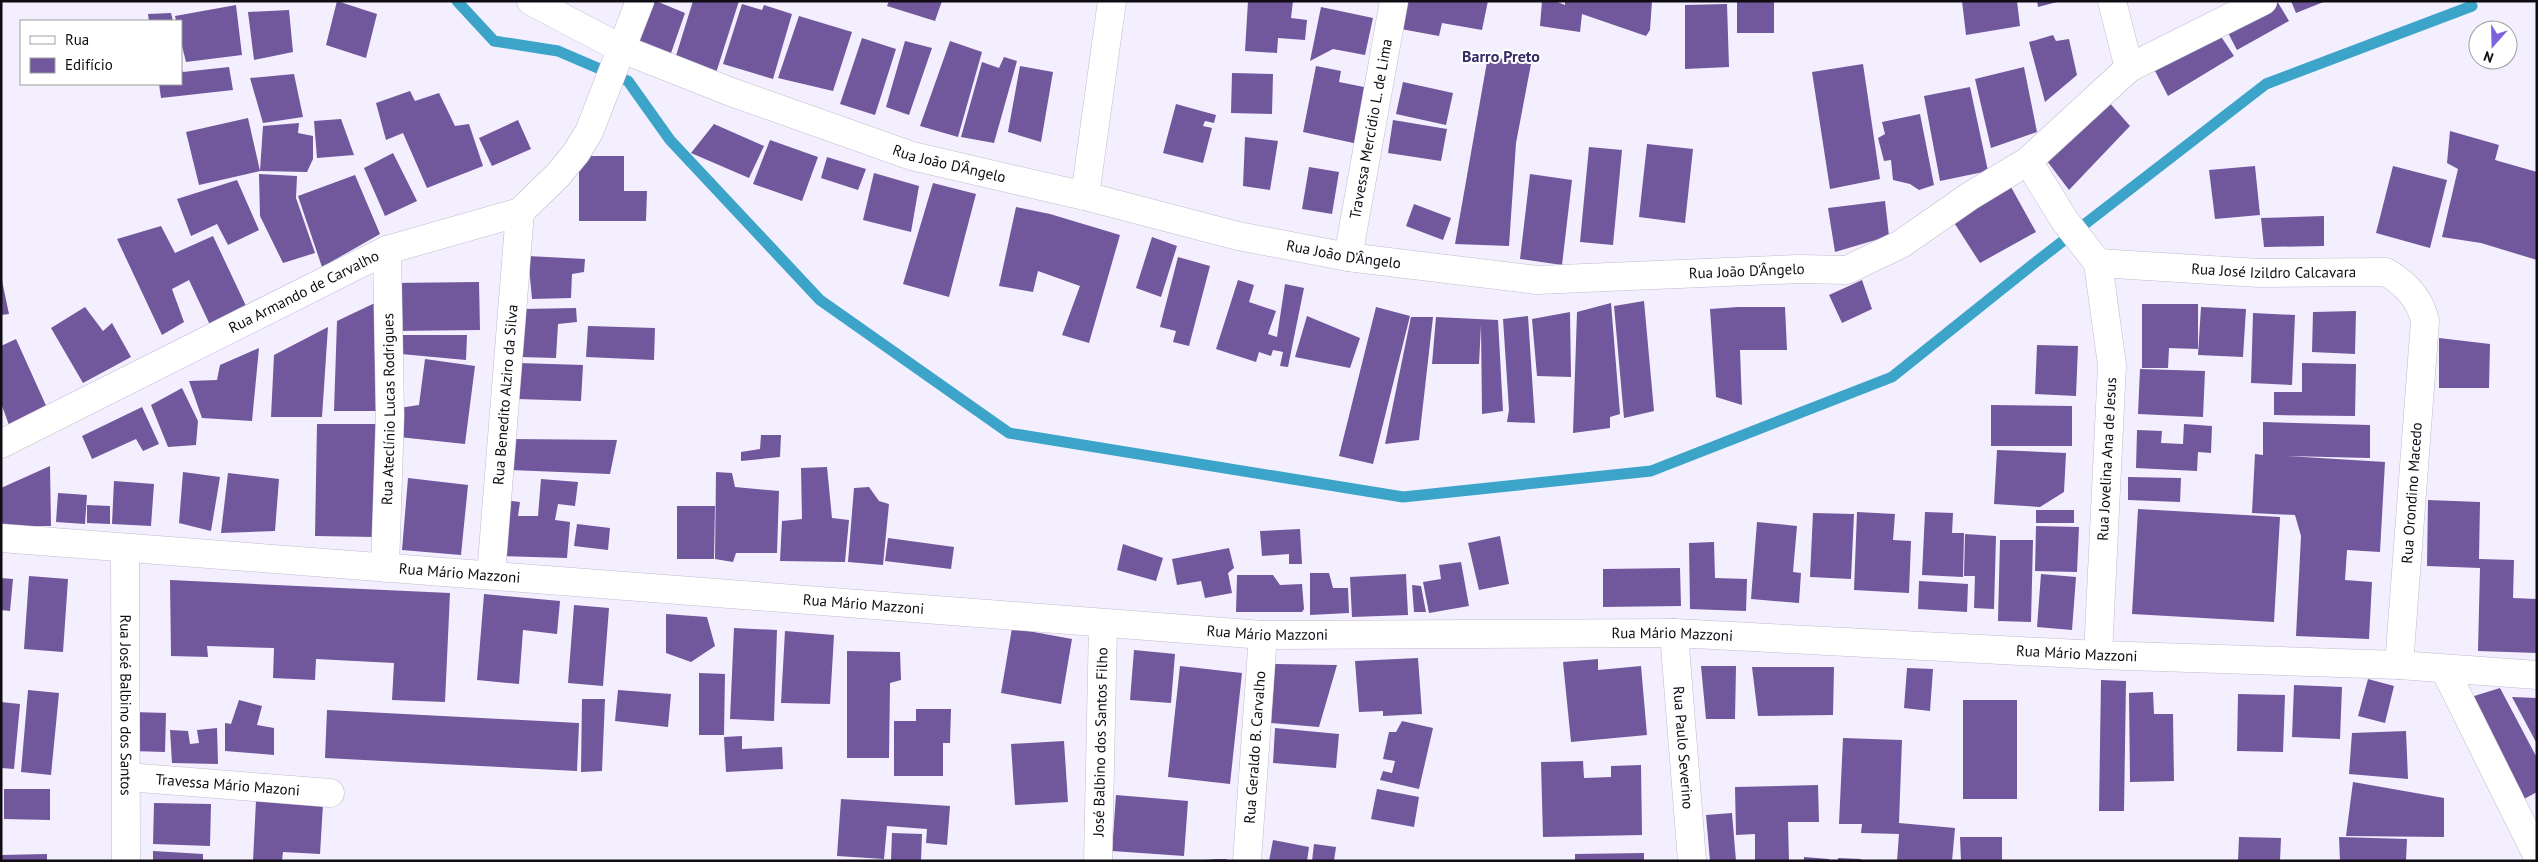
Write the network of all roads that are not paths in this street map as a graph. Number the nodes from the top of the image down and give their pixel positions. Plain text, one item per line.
1 (531, 1) edge
2 (640, 1) edge
3 (1112, 1) edge
4 (1394, 1) edge
5 (2112, 1) edge
6 (2264, 1) edge
7 (620, 55) junction
8 (2129, 68) junction
9 (2028, 161) junction
10 (1085, 196) junction
11 (520, 212) junction
12 (387, 250) junction
13 (1348, 257) junction
14 (2098, 263) junction
15 (2425, 321) joint
16 (1, 444) edge
17 (1, 538) edge
18 (124, 549) junction
19 (385, 568) junction
20 (491, 575) junction
21 (1103, 624) junction
22 (1674, 633) junction
23 (1264, 635) junction
24 (2098, 655) junction
25 (2399, 666) junction
26 (2445, 670) junction
27 (2537, 674) edge
28 (127, 777) junction
29 (330, 793) dead end
30 (2537, 855) edge
31 (126, 861) edge
32 (1098, 861) edge
33 (1247, 861) edge
34 (1692, 861) edge

1 - 7 street, Rua João D'Ângelo
2 - 7 street, Rua Armando de Carvalho
3 - 10 street
4 - 13 street, Travessa Mercídio L. de Lima
5 - 8 street
6 - 8 street, Rua João D'Ângelo
7 - 10 street, Rua João D'Ângelo
7 - 11 street, Rua Armando de Carvalho
8 - 9 street, Rua João D'Ângelo
9 - 13 street, Rua João D'Ângelo
9 - 14 street
10 - 13 street, Rua João D'Ângelo
11 - 12 street, Rua Armando de Carvalho
11 - 20 street, Rua Benedito Alziro da Silva
12 - 16 street, Rua Armando de Carvalho
12 - 19 street, Rua Ateclínio Lucas Rodrigues
14 - 15 street, Rua José Izildro Calcavara
14 - 24 street, Rua Jovelina Ana de Jesus
15 - 25 street, Rua Orondino Macedo
17 - 18 street, Rua Mário Mazzoni
18 - 19 street, Rua Mário Mazzoni
18 - 28 street, Rua José Balbino dos Santos
19 - 20 street, Rua Mário Mazzoni
20 - 21 street, Rua Mário Mazzoni
21 - 23 street, Rua Mário Mazzoni
21 - 32 street, José Balbino dos Santos Filho
22 - 23 street, Rua Mário Mazzoni
22 - 24 street, Rua Mário Mazzoni
22 - 34 street, Rua Paulo Severino
23 - 33 street, Rua Geraldo B. Carvalho
24 - 25 street, Rua Mário Mazzoni
25 - 26 street, Rua Mário Mazzoni
26 - 27 street, Rua Mário Mazzoni
26 - 30 street
28 - 29 street, Travessa Mário Mazoni
28 - 31 street, Rua José Balbino dos Santos

